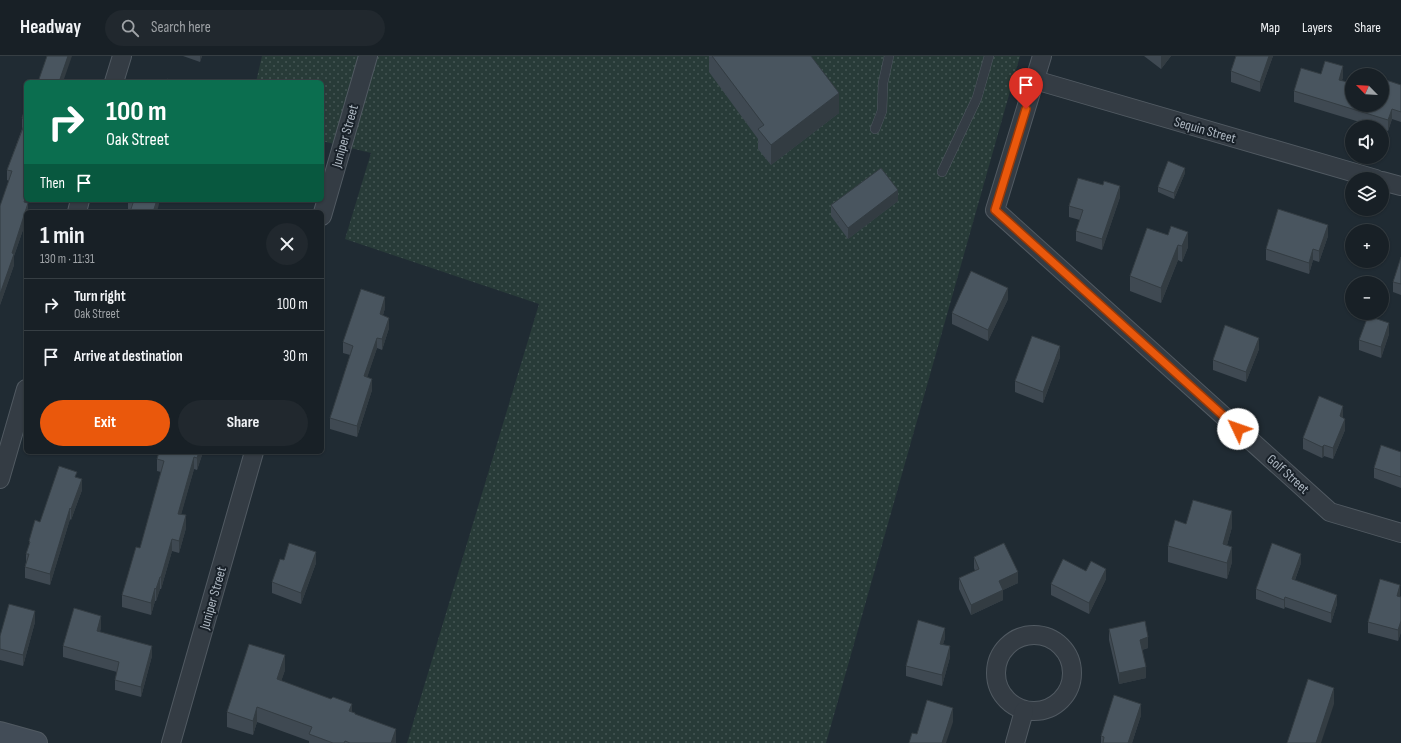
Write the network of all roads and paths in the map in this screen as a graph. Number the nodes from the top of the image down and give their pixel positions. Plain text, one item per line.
1 (122, 56) edge
2 (368, 56) edge
3 (889, 56) edge
4 (989, 56) edge
5 (1042, 56) edge
6 (115, 80) edge
7 (1035, 80) junction
8 (875, 129) dead end
9 (942, 172) dead end
10 (1352, 172) edge
11 (1389, 183) edge
12 (1401, 186) edge
13 (324, 210) edge
14 (24, 396) edge
15 (253, 454) edge
16 (0, 479) edge
17 (1401, 533) edge
18 (1024, 711) junction
19 (0, 733) edge
20 (36, 743) edge
21 (171, 743) edge
22 (1015, 743) edge

1 - 6 street
2 - 13 street, Juniper Street
3 - 8 lane
4 - 9 lane
5 - 7 street
7 - 10 street, Sequin Street
7 - 17 street, Golf Street
11 - 12 street
14 - 16 street
15 - 21 street, Juniper Street
18 - 18 street
18 - 22 street
19 - 20 street

